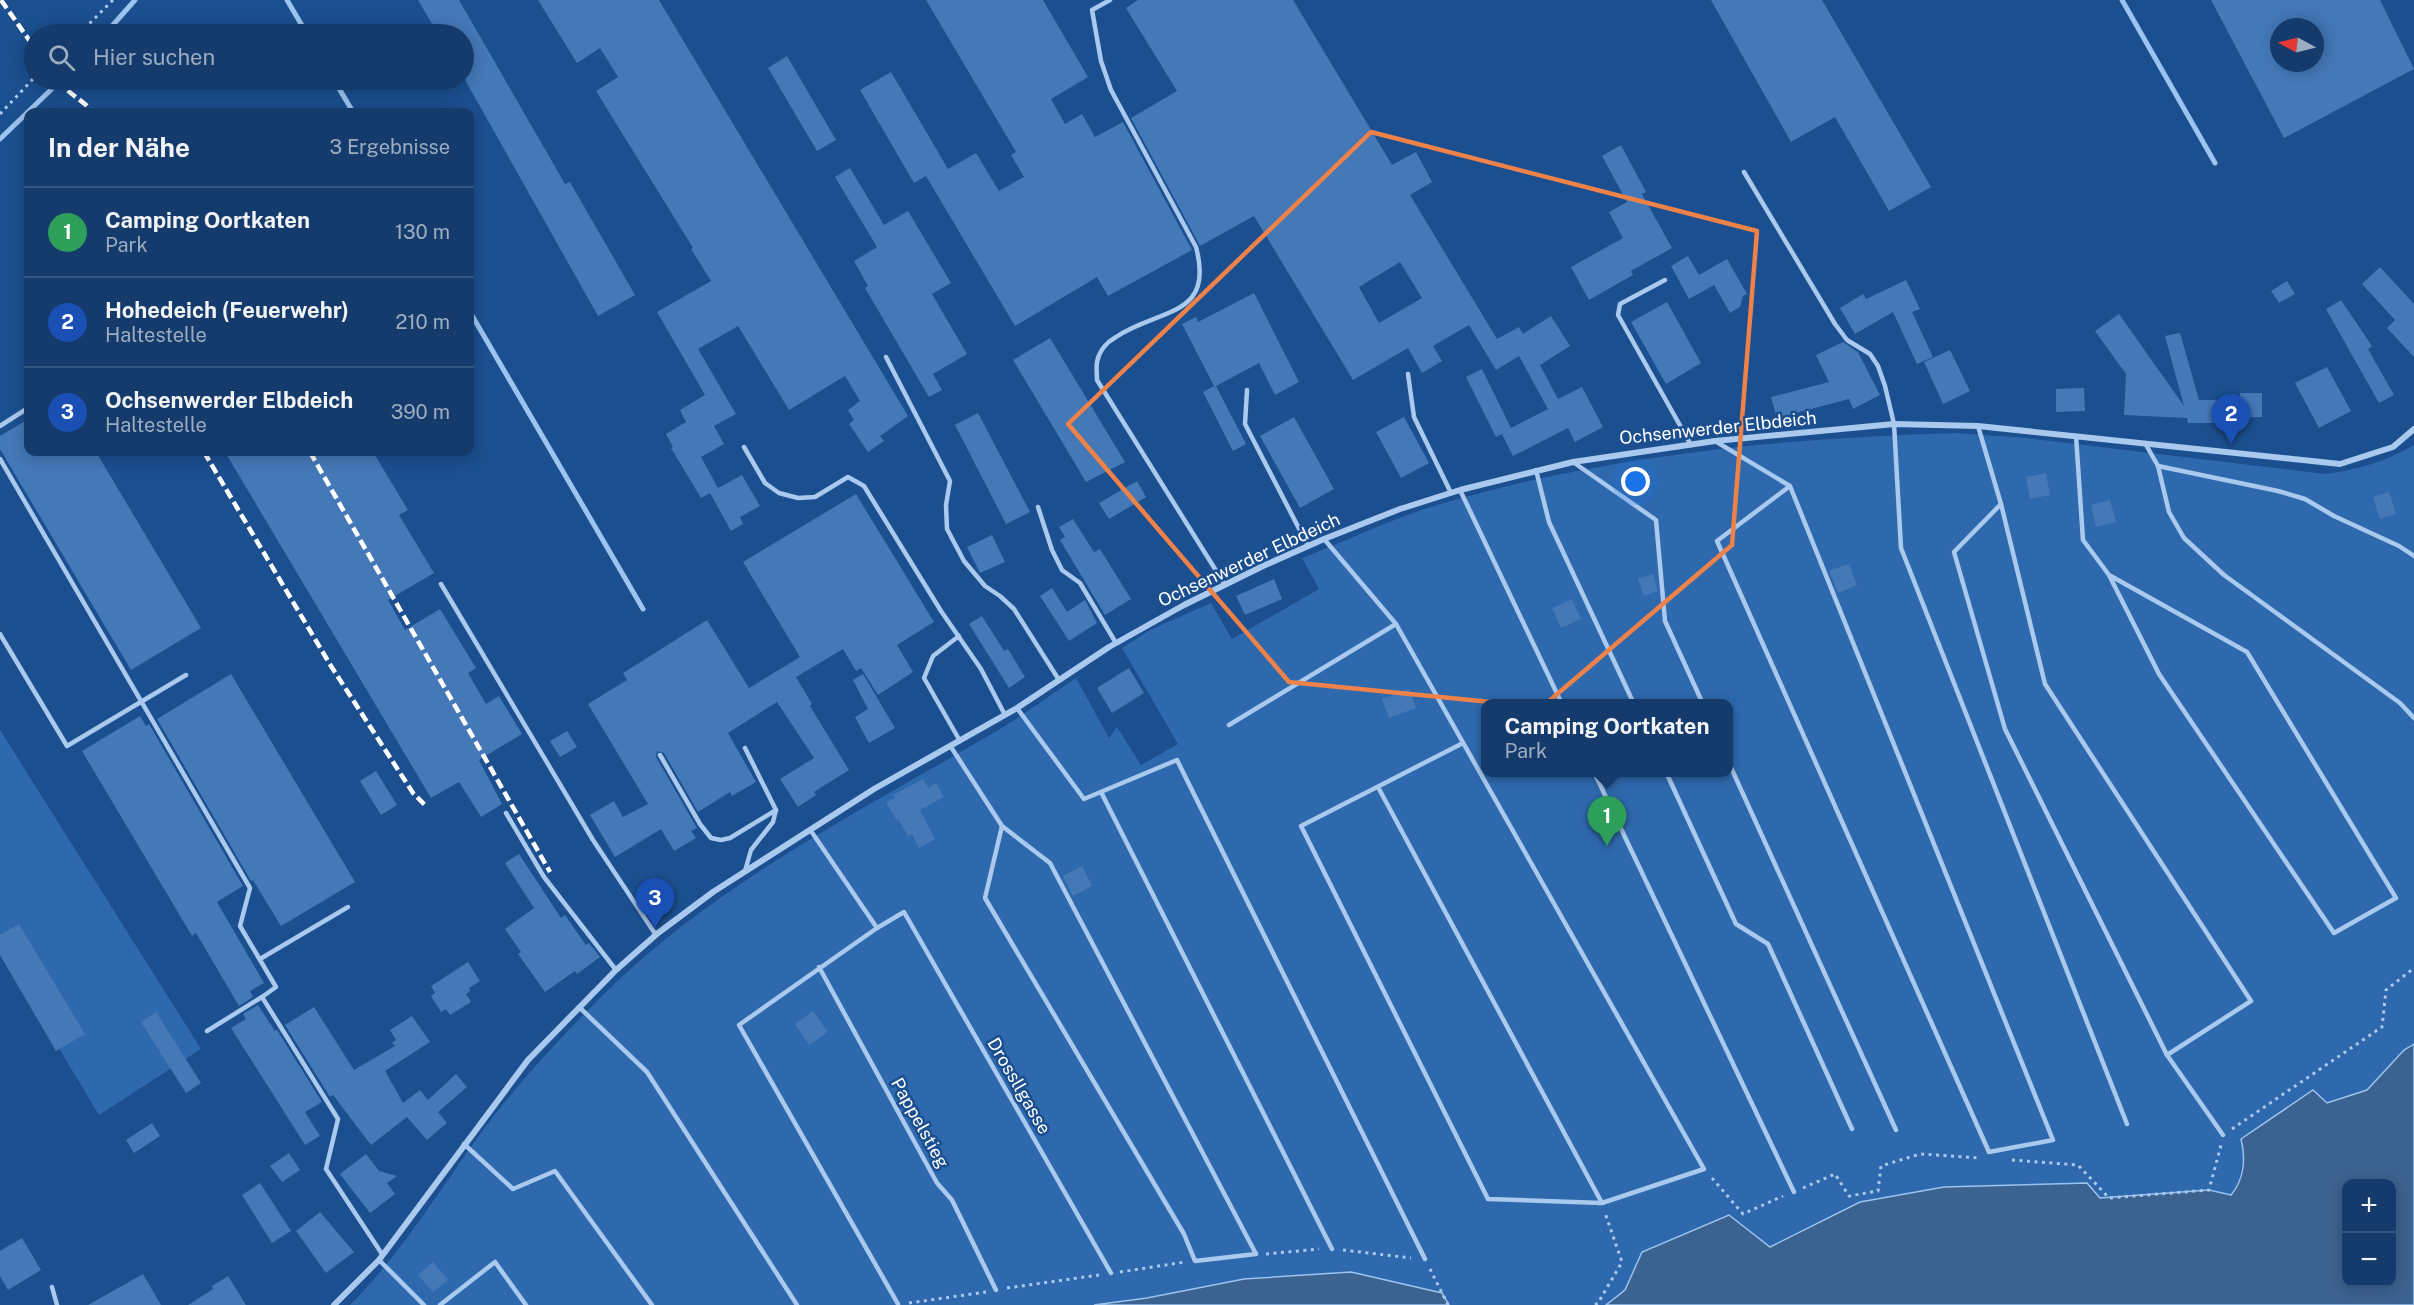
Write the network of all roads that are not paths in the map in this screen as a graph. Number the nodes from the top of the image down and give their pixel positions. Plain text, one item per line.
1 (1110, 0) edge
2 (1744, 172) dead end
3 (1665, 280) dead end
4 (886, 357) dead end
5 (1408, 374) dead end
6 (1247, 390) dead end
7 (24, 411) edge
8 (1894, 424) junction
9 (0, 426) edge
10 (1978, 426) junction
11 (2414, 429) edge
12 (2076, 436) junction
13 (1715, 441) junction
14 (2144, 443) junction
15 (1691, 445) junction
16 (744, 447) dead end
17 (0, 459) edge
18 (1573, 462) junction
19 (2158, 466) junction
20 (1536, 470) junction
21 (1790, 486) junction
22 (1460, 490) junction
23 (1451, 493) junction
24 (2001, 504) junction
25 (1038, 507) dead end
26 (1324, 539) junction
27 (1308, 546) junction
28 (2414, 556) edge
29 (2109, 575) junction
30 (441, 584) dead end
31 (1225, 585) junction
32 (1396, 624) junction
33 (0, 634) edge
34 (959, 636) junction
35 (1116, 643) junction
36 (186, 675) dead end
37 (1059, 680) junction
38 (1560, 699) edge
39 (1632, 699) edge
40 (1700, 699) edge
41 (141, 702) junction
42 (1017, 708) junction
43 (1005, 715) junction
44 (2414, 718) edge
45 (1229, 725) dead end
46 (960, 741) junction
47 (1463, 743) junction
48 (951, 747) junction
49 (745, 748) dead end
50 (660, 755) dead end
51 (1733, 772) edge
52 (1481, 775) edge
53 (1482, 777) edge
54 (1596, 777) edge
55 (1668, 777) edge
56 (1378, 787) junction
57 (1101, 792) junction
58 (776, 810) junction
59 (506, 813) dead end
60 (1002, 825) junction
61 (811, 831) junction
62 (745, 871) junction
63 (348, 907) dead end
64 (877, 928) junction
65 (656, 935) junction
66 (260, 959) junction
67 (819, 968) junction
68 (616, 970) junction
69 (262, 997) junction
70 (579, 1007) junction
71 (207, 1031) dead end
72 (2167, 1055) junction
73 (2127, 1125) dead end
74 (1852, 1129) dead end
75 (1896, 1130) dead end
76 (2223, 1135) road end
77 (464, 1144) junction
78 (1794, 1192) road end
79 (1602, 1203) junction
80 (1332, 1249) road end
81 (381, 1257) junction
82 (1425, 1259) road end
83 (1111, 1273) road end
84 (52, 1287) dead end
85 (996, 1290) road end
86 (57, 1305) edge
87 (334, 1305) edge
88 (424, 1305) edge
89 (440, 1305) edge
90 (526, 1305) edge
91 (652, 1305) edge
92 (797, 1305) edge
93 (898, 1305) edge

1 - 31 lane
2 - 8 lane
3 - 15 lane
4 - 37 lane
5 - 23 lane
6 - 27 lane
7 - 9 lane
8 - 10 street, Ochsenwerder Elbdeich
8 - 13 street, Ochsenwerder Elbdeich
8 - 73 lane
10 - 12 street, Ochsenwerder Elbdeich
10 - 24 lane
11 - 14 street, Ochsenwerder Elbdeich
12 - 14 street, Ochsenwerder Elbdeich
12 - 29 lane
13 - 15 street, Ochsenwerder Elbdeich
13 - 21 lane
14 - 19 lane
15 - 18 street, Ochsenwerder Elbdeich
16 - 34 lane
17 - 41 lane
18 - 20 street, Ochsenwerder Elbdeich
18 - 40 lane
19 - 28 lane
19 - 44 lane
20 - 22 street, Ochsenwerder Elbdeich
20 - 39 lane
21 - 21 lane
22 - 23 street, Ochsenwerder Elbdeich
22 - 38 lane
23 - 26 street, Ochsenwerder Elbdeich
24 - 72 lane
24 - 72 lane
25 - 35 lane
26 - 27 street, Ochsenwerder Elbdeich
26 - 32 lane
27 - 31 street, Ochsenwerder Elbdeich
29 - 29 lane
30 - 65 lane
31 - 35 street, Ochsenwerder Elbdeich
32 - 45 lane
32 - 47 lane
33 - 41 lane
34 - 43 lane
34 - 46 lane
35 - 37 street, Ochsenwerder Elbdeich
36 - 41 lane
37 - 42 street, Ochsenwerder Elbdeich
41 - 66 lane
42 - 43 street, Ochsenwerder Elbdeich
42 - 57 lane
43 - 46 street, Ochsenwerder Elbdeich
46 - 48 street, Ochsenwerder Elbdeich
47 - 52 lane
47 - 56 lane
48 - 60 lane
48 - 61 street, Ochsenwerder Elbdeich
49 - 58 lane
50 - 58 lane
51 - 75 lane
53 - 79 lane
54 - 78 lane
55 - 74 lane
56 - 79 lane
56 - 79 lane
57 - 80 lane
57 - 82 lane
58 - 62 lane
59 - 68 lane
60 - 60 lane
61 - 62 street, Ochsenwerder Elbdeich
61 - 64 lane
62 - 65 street, Ochsenwerder Elbdeich
63 - 66 lane
64 - 67 lane
64 - 83 lane, Drossllgasse
65 - 68 street, Ochsenwerder Elbdeich
66 - 69 lane
67 - 85 lane, Pappelstieg
67 - 93 lane
68 - 70 street, Ochsenwerder Elbdeich
69 - 71 lane
69 - 81 lane
70 - 77 street, Ochsenwerder Elbdeich
70 - 92 lane
72 - 76 lane
77 - 81 street, Ochsenwerder Elbdeich
77 - 91 lane
81 - 87 street, Ochsenwerder Elbdeich
81 - 88 lane
84 - 86 lane
89 - 90 lane

